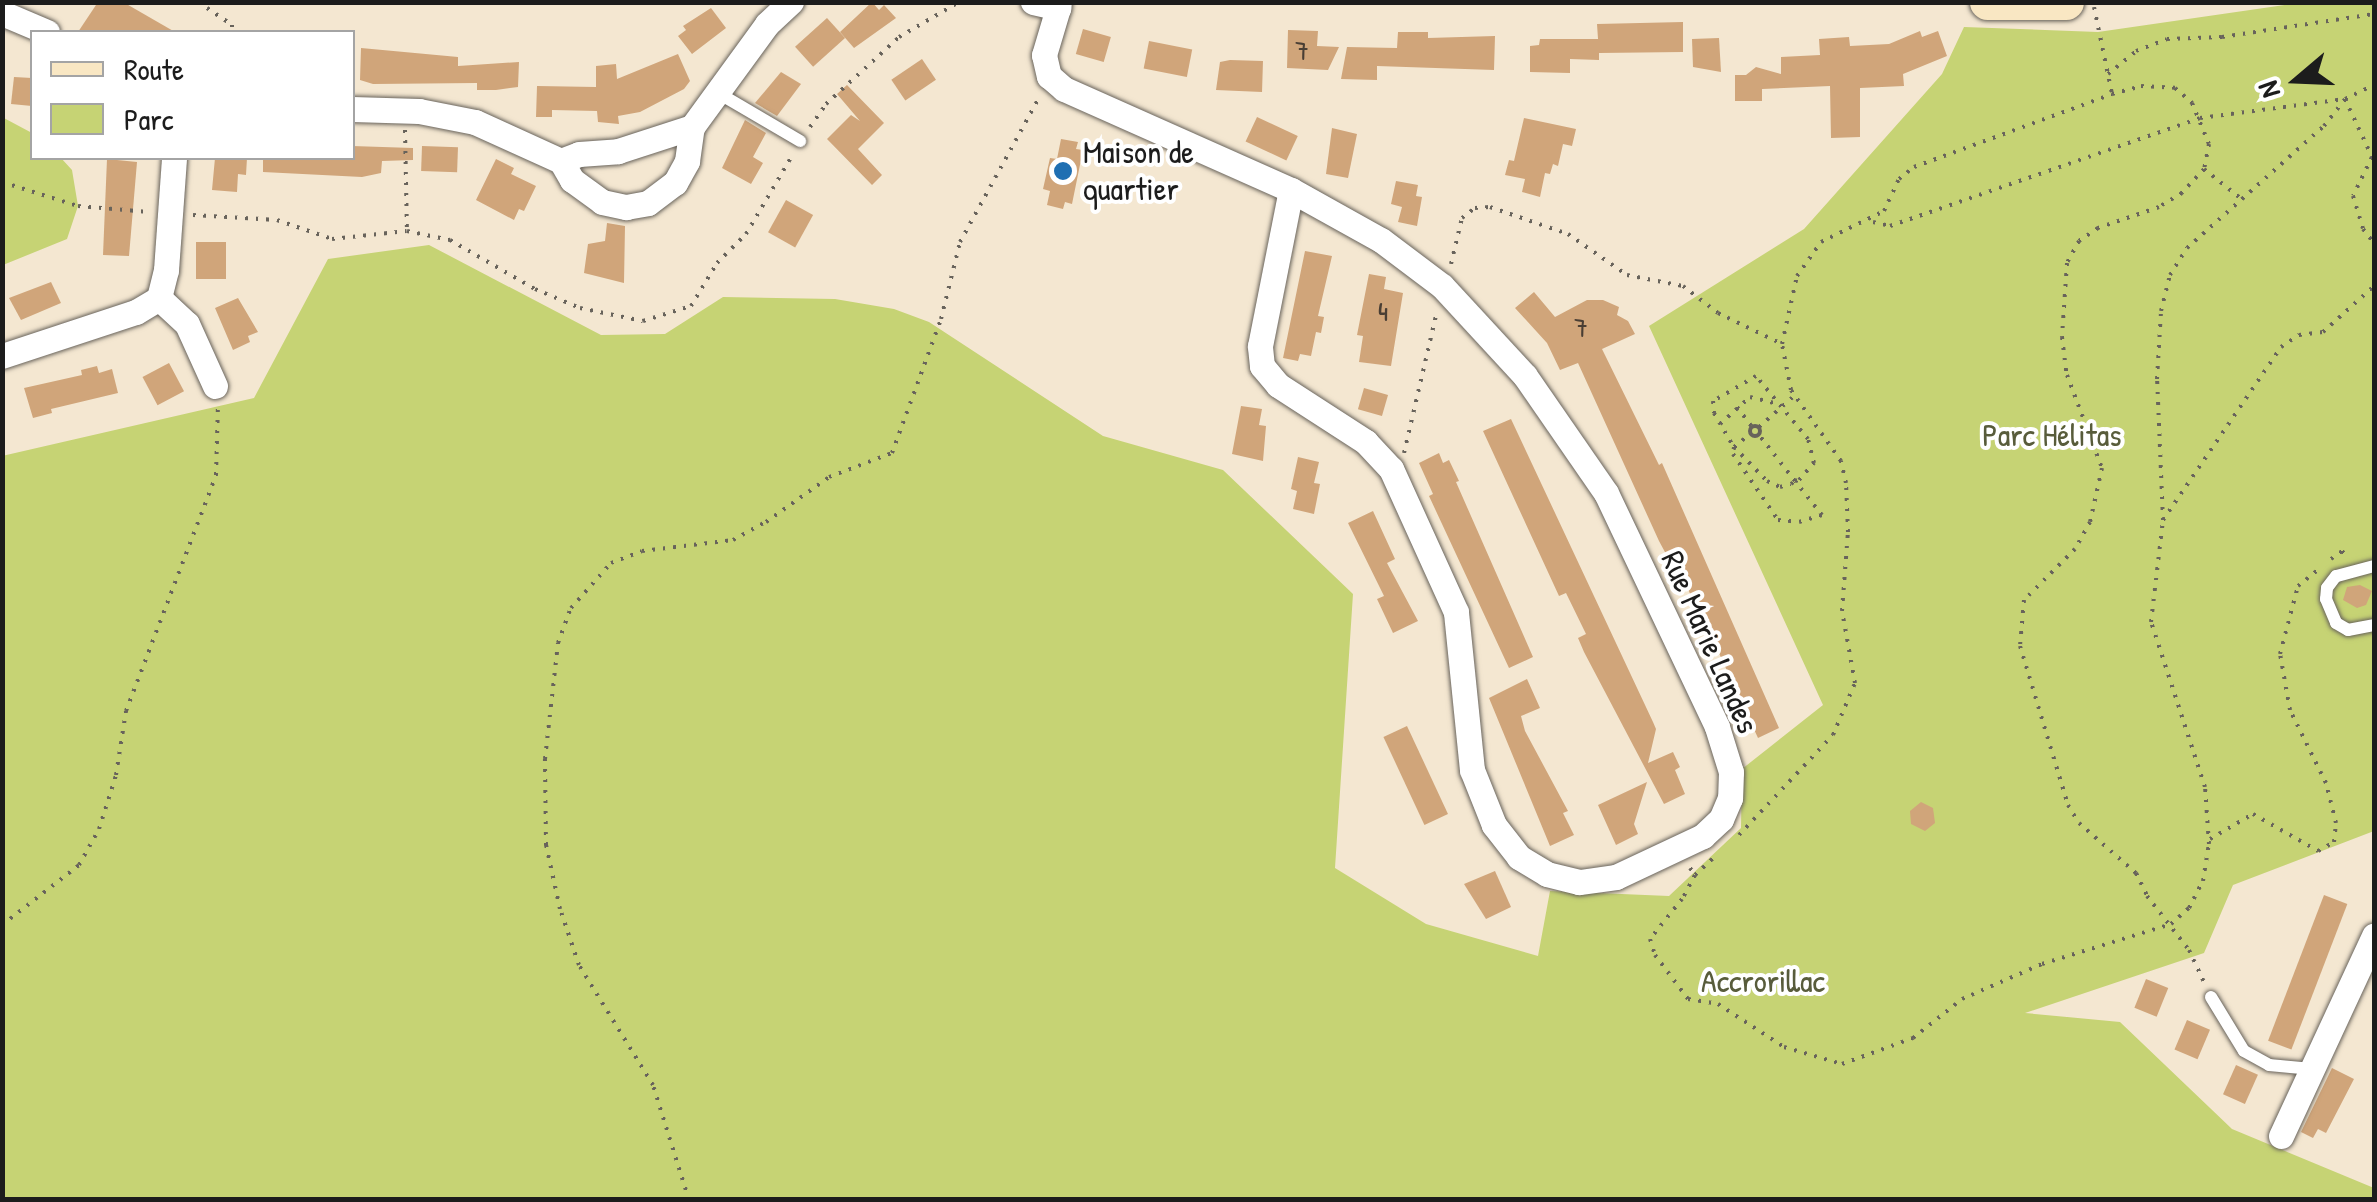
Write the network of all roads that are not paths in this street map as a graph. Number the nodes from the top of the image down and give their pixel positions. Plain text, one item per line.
1 (791, 2) edge
2 (1988, 2) edge
3 (2066, 2) edge
4 (2022, 3) edge
5 (1050, 4) edge
6 (2, 13) edge
7 (42, 30) edge
8 (720, 94) junction
9 (355, 109) edge
10 (692, 127) junction
11 (800, 141) dead end
12 (174, 160) edge
13 (561, 161) junction
14 (1292, 190) junction
15 (159, 298) junction
16 (2, 356) edge
17 (214, 386) road end
18 (2374, 566) edge
19 (2374, 625) edge
20 (2374, 936) edge
21 (2211, 997) road end
22 (2312, 1069) junction
23 (2282, 1136) dead end

1 - 8 street
2 - 4 main road
3 - 4 main road
5 - 14 street, Rue Marie Landes
6 - 7 street
8 - 10 street
8 - 11 lane
9 - 13 street
10 - 13 street
10 - 13 street
12 - 15 street
14 - 14 street, Rue Marie Landes
15 - 16 street
15 - 17 street
18 - 19 lane
20 - 22 street
21 - 22 lane
22 - 23 street

